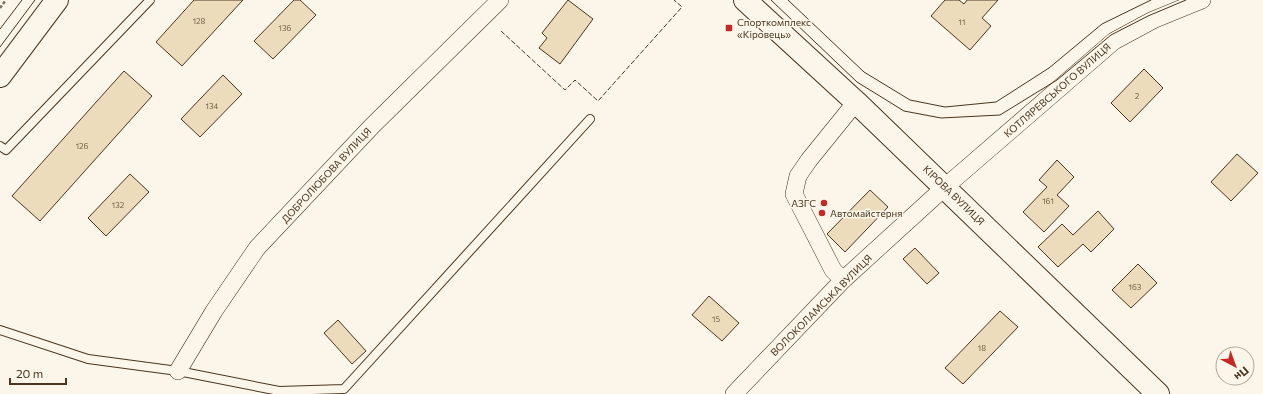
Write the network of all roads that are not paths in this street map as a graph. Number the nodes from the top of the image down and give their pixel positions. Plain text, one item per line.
1 (57, 0) edge
2 (150, 0) edge
3 (500, 0) edge
4 (745, 0) edge
5 (1202, 0) edge
6 (0, 76) edge
7 (856, 102) junction
8 (590, 118) dead end
9 (0, 146) edge
10 (946, 187) junction
11 (843, 280) junction
12 (0, 330) edge
13 (178, 371) junction
14 (734, 394) edge
15 (1158, 394) edge

1 - 6 main road
2 - 9 lane
3 - 13 street, ДОБРОЛЮБОВА ВУЛИЦЯ
4 - 7 main road, КІРОВА ВУЛИЦЯ
5 - 10 street, КОТЛЯРЕВСЬКОГО ВУЛИЦЯ
7 - 10 main road, КІРОВА ВУЛИЦЯ
7 - 11 street
8 - 13 lane
10 - 11 street, ВОЛОКОЛАМСЬКА ВУЛИЦЯ
10 - 15 main road, КІРОВА ВУЛИЦЯ
11 - 14 street, ВОЛОКОЛАМСЬКА ВУЛИЦЯ
12 - 13 lane

